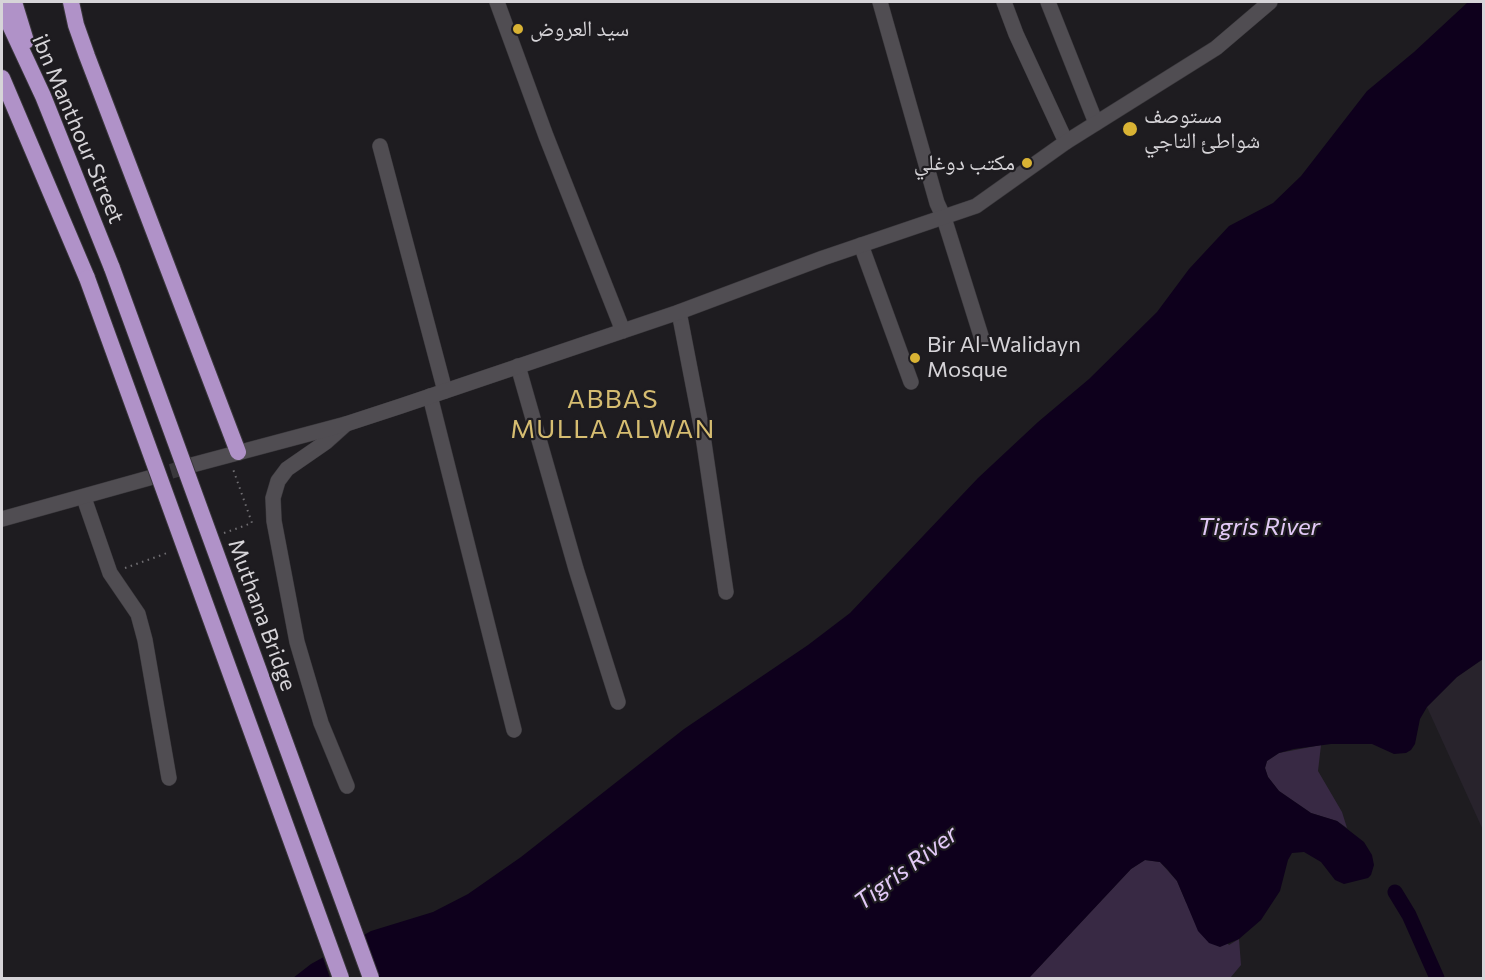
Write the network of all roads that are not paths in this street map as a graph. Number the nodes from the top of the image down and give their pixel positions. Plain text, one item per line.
1 (14, 2) edge
2 (71, 2) edge
3 (497, 2) edge
4 (880, 2) edge
5 (1004, 2) edge
6 (1048, 2) edge
7 (1270, 2) edge
8 (2, 8) edge
9 (2, 78) edge
10 (2, 92) edge
11 (43, 96) junction
12 (18, 117) junction
13 (1096, 123) junction
14 (1066, 142) junction
15 (380, 146) dead end
16 (944, 218) junction
17 (861, 245) junction
18 (111, 268) joint
19 (679, 312) junction
20 (623, 331) junction
21 (982, 339) dead end
22 (518, 366) junction
23 (911, 382) dead end
24 (438, 394) junction
25 (346, 424) junction
26 (233, 453) junction
27 (192, 465) tunnel mouth
28 (149, 478) tunnel mouth
29 (84, 498) junction
30 (2, 519) edge
31 (726, 592) dead end
32 (618, 702) dead end
33 (514, 730) dead end
34 (169, 778) dead end
35 (347, 786) dead end
36 (341, 978) edge
37 (371, 978) edge

1 - 11 highway
2 - 26 highway
3 - 20 street
4 - 16 street
5 - 14 street
6 - 13 street
7 - 13 street
8 - 11 highway, ibn Manthour Street
9 - 12 highway
10 - 12 highway
11 - 18 highway, ibn Manthour Street
12 - 36 highway, bridge
13 - 14 street
14 - 16 street
15 - 24 street
16 - 17 street
16 - 21 street
17 - 19 street
17 - 23 street
18 - 37 highway, Muthana Bridge, bridge
19 - 20 street
19 - 31 street
20 - 22 street
22 - 24 street
22 - 32 street
24 - 25 street
24 - 33 street
25 - 26 street
25 - 35 street
26 - 27 street
28 - 29 street
29 - 30 street
29 - 34 street

